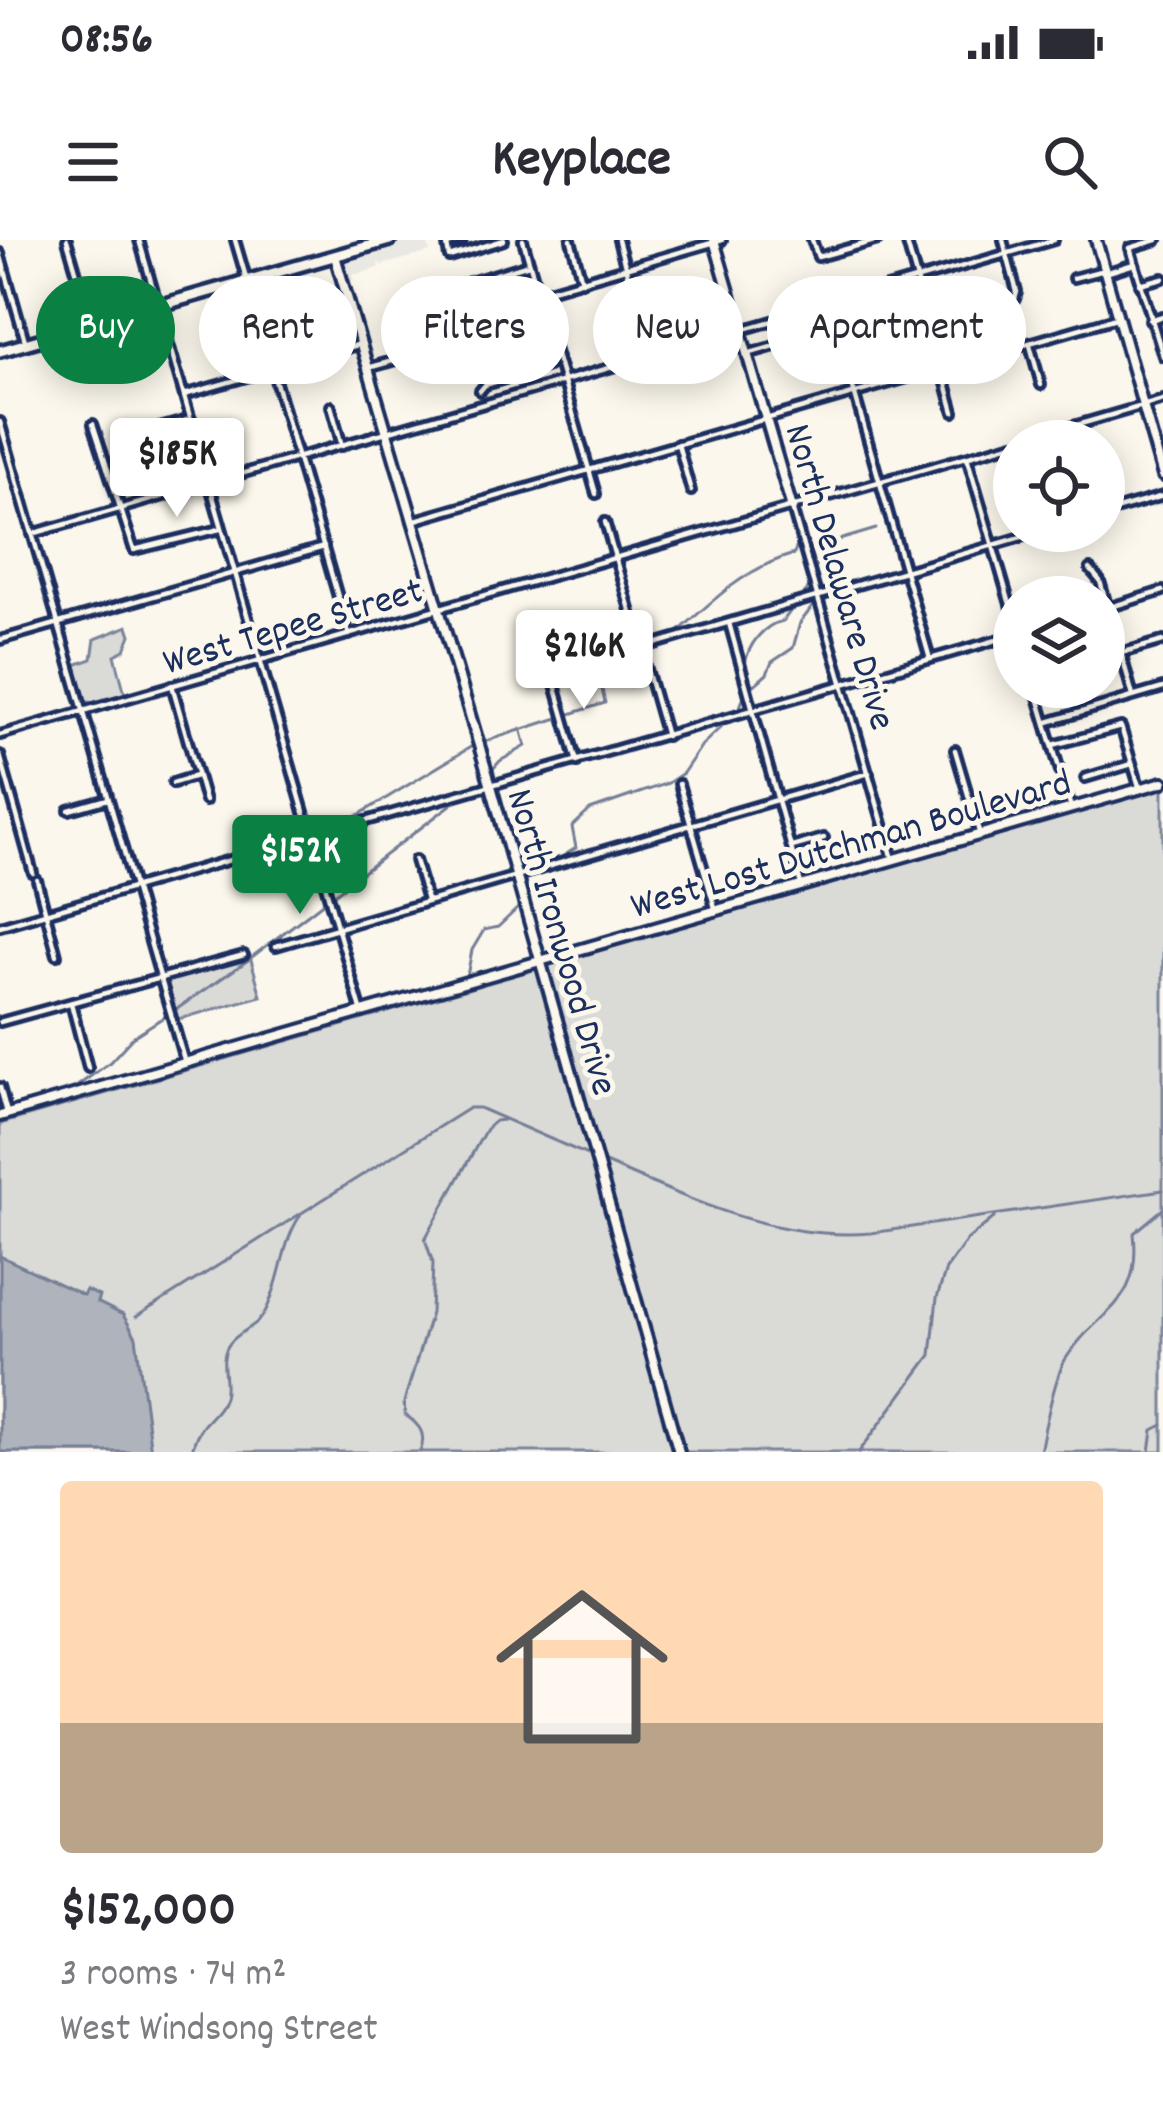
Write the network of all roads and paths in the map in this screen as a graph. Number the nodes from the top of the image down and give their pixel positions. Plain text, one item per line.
1 (67, 240) edge
2 (139, 240) edge
3 (235, 240) edge
4 (331, 240) edge
5 (390, 240) edge
6 (462, 240) edge
7 (503, 240) edge
8 (523, 240) edge
9 (571, 240) edge
10 (618, 240) edge
11 (812, 240) edge
12 (878, 240) edge
13 (906, 240) edge
14 (1003, 240) edge
15 (1054, 240) edge
16 (1096, 240) edge
17 (1157, 240) edge
18 (717, 241) edge
19 (0, 253) edge
20 (1006, 254) junction
21 (335, 256) junction
22 (530, 264) junction
23 (1134, 265) junction
24 (626, 268) junction
25 (1105, 271) junction
26 (489, 275) joint
27 (78, 276) edge
28 (149, 276) edge
29 (246, 276) edge
30 (265, 276) edge
31 (486, 276) edge
32 (530, 276) edge
33 (628, 276) edge
34 (726, 276) edge
35 (916, 276) edge
36 (928, 276) edge
37 (1011, 276) edge
38 (1073, 278) dead end
39 (1163, 278) edge
40 (582, 280) junction
41 (1140, 284) junction
42 (569, 286) edge
43 (1163, 316) edge
44 (1118, 318) junction
45 (1150, 320) junction
46 (36, 341) edge
47 (743, 341) edge
48 (1030, 343) junction
49 (26, 344) junction
50 (361, 344) junction
51 (1026, 344) edge
52 (357, 345) edge
53 (767, 348) edge
54 (0, 351) edge
55 (747, 354) junction
56 (1162, 356) edge
57 (175, 364) edge
58 (381, 364) edge
59 (368, 368) junction
60 (219, 384) edge
61 (276, 384) edge
62 (488, 384) edge
63 (557, 384) edge
64 (565, 384) edge
65 (851, 384) edge
66 (888, 384) edge
67 (947, 384) edge
68 (1041, 386) dead end
69 (480, 391) dead end
70 (184, 394) junction
71 (854, 394) junction
72 (1163, 400) edge
73 (331, 406) dead end
74 (1144, 406) junction
75 (954, 412) dead end
76 (190, 419) junction
77 (766, 419) junction
78 (1095, 420) edge
79 (0, 422) edge
80 (93, 424) dead end
81 (386, 433) junction
82 (122, 439) dead end
83 (678, 444) junction
84 (3, 446) edge
85 (342, 446) junction
86 (993, 449) edge
87 (967, 457) junction
88 (298, 458) junction
89 (590, 470) junction
90 (1163, 476) edge
91 (881, 482) junction
92 (209, 483) junction
93 (691, 491) dead end
94 (596, 494) dead end
95 (1163, 496) edge
96 (1125, 507) edge
97 (121, 508) junction
98 (792, 508) junction
99 (412, 521) junction
100 (604, 522) dead end
101 (222, 528) junction
102 (32, 534) junction
103 (993, 545) joint
104 (323, 547) junction
105 (616, 559) junction
106 (1090, 569) dead end
107 (906, 570) junction
108 (235, 572) junction
109 (1096, 576) edge
110 (1163, 591) edge
111 (817, 597) junction
112 (1125, 602) edge
113 (437, 610) junction
114 (58, 622) junction
115 (729, 623) junction
116 (349, 635) junction
117 (0, 640) edge
118 (993, 641) edge
119 (1163, 641) edge
120 (640, 649) junction
121 (930, 659) junction
122 (260, 660) junction
123 (843, 685) junction
124 (172, 686) junction
125 (1163, 688) edge
126 (1133, 696) junction
127 (1042, 708) edge
128 (753, 710) junction
129 (83, 711) junction
130 (1047, 723) junction
131 (0, 734) edge
132 (666, 736) junction
133 (1053, 745) junction
134 (955, 750) dead end
135 (0, 755) edge
136 (577, 762) junction
137 (1132, 764) junction
138 (869, 773) junction
139 (198, 776) junction
140 (1085, 778) dead end
141 (1163, 782) edge
142 (173, 783) dead end
143 (679, 784) dead end
144 (491, 786) junction
145 (1139, 789) junction
146 (108, 799) junction
147 (779, 799) junction
148 (205, 801) dead end
149 (1071, 808) junction
150 (69, 810) dead end
151 (691, 824) junction
152 (980, 835) junction
153 (311, 838) junction
154 (824, 838) dead end
155 (792, 847) junction
156 (415, 860) dead end
157 (893, 860) junction
158 (516, 875) junction
159 (802, 886) junction
160 (134, 888) junction
161 (428, 902) junction
162 (716, 911) junction
163 (46, 913) junction
164 (0, 926) edge
165 (337, 928) junction
166 (276, 946) dead end
167 (57, 955) dead end
168 (244, 955) dead end
169 (539, 962) junction
170 (160, 978) junction
171 (71, 1003) junction
172 (362, 1013) junction
173 (0, 1022) edge
174 (184, 1063) junction
175 (88, 1068) dead end
176 (0, 1087) edge
177 (4, 1114) edge
178 (679, 1452) edge

1 - 27 street
2 - 28 street
3 - 29 street
4 - 21 main road, North Ironwood Drive
5 - 21 main road
6 - 7 street
8 - 22 street
9 - 40 street
10 - 24 street
11 - 12 street
13 - 35 street
14 - 20 street
15 - 20 street
16 - 25 street
17 - 23 street
18 - 24 street
18 - 34 street, North Delaware Drive
19 - 49 street
20 - 36 street
20 - 37 street
21 - 30 main road
21 - 50 street, North Ironwood Drive
22 - 26 street
22 - 32 street
23 - 25 street
23 - 41 street
24 - 33 street
24 - 40 street
25 - 38 street
25 - 44 street
26 - 31 street
39 - 41 street
40 - 42 street
41 - 45 street
43 - 45 street
44 - 48 street
44 - 74 street
45 - 56 street
46 - 49 main road
47 - 55 street, North Delaware Drive
48 - 51 street
48 - 68 street
49 - 54 main road
50 - 52 street
50 - 59 street, North Ironwood Drive
53 - 55 street
55 - 77 street, North Delaware Drive
57 - 70 street
58 - 59 street
59 - 81 street, North Ironwood Drive
60 - 70 street
61 - 88 street
62 - 69 street
63 - 81 street
64 - 89 street
65 - 71 street
66 - 71 street
67 - 75 street
70 - 76 street
71 - 77 street
71 - 91 street
72 - 74 street, West Tepee Street
73 - 85 street
74 - 78 street, West Tepee Street
74 - 90 street
76 - 82 street
76 - 92 street
77 - 83 street
77 - 98 street, North Delaware Drive
79 - 84 street
80 - 97 street
81 - 85 street
81 - 99 street, North Ironwood Drive
83 - 89 street
83 - 93 street
84 - 102 street
85 - 88 street
86 - 87 street, West Tepee Street
87 - 91 street, West Tepee Street
87 - 103 street
88 - 92 street
88 - 104 street
89 - 94 street
89 - 99 street
91 - 98 street, West Tepee Street
91 - 107 street
92 - 97 street
92 - 101 street
95 - 96 street
97 - 101 street
97 - 102 street
98 - 105 street, West Tepee Street
98 - 111 street, North Delaware Drive
99 - 113 street, North Ironwood Drive
100 - 105 street
101 - 108 street
102 - 114 street
103 - 107 street
104 - 108 street
104 - 116 street
105 - 113 street, West Tepee Street
105 - 120 street
106 - 109 street
107 - 111 street
107 - 121 street
108 - 114 street
108 - 122 street
110 - 112 street
111 - 115 street
111 - 123 street, North Delaware Drive
113 - 116 street, West Tepee Street
113 - 144 street, North Ironwood Drive
114 - 117 street
114 - 129 street
115 - 120 street
115 - 128 street
116 - 122 street, West Tepee Street
118 - 121 street
119 - 126 street
120 - 132 street
120 - 136 street
121 - 123 street
122 - 124 street, West Tepee Street
122 - 153 street
123 - 128 street
123 - 138 street, North Delaware Drive
124 - 129 street, West Tepee Street
124 - 139 street
125 - 126 street
126 - 130 street
127 - 130 street
128 - 132 street
128 - 147 street
129 - 131 street, West Tepee Street
129 - 146 street
130 - 133 street
132 - 136 street
133 - 137 street
133 - 149 street
134 - 152 street
135 - 163 street
136 - 144 street
137 - 140 street
137 - 145 street
138 - 147 street
138 - 157 street, North Delaware Drive
139 - 142 street
139 - 148 street
141 - 145 street, West Lost Dutchman Boulevard
143 - 151 street
144 - 153 street
144 - 158 street, North Ironwood Drive
145 - 149 street, West Lost Dutchman Boulevard
146 - 150 street
146 - 160 street
147 - 151 street
147 - 155 street
149 - 152 street, West Lost Dutchman Boulevard
151 - 158 street
151 - 162 street
152 - 157 street, West Lost Dutchman Boulevard
153 - 160 street
153 - 165 street
154 - 155 street
155 - 159 street
156 - 161 street
157 - 159 street, West Lost Dutchman Boulevard
158 - 161 street
158 - 169 street, North Ironwood Drive
159 - 162 street, West Lost Dutchman Boulevard
160 - 163 street
160 - 170 street
161 - 165 street
162 - 169 street, West Lost Dutchman Boulevard
163 - 164 street
163 - 167 street
165 - 166 street
165 - 172 street
168 - 170 street
169 - 172 street, West Lost Dutchman Boulevard
169 - 178 street, North Ironwood Drive
170 - 171 street
170 - 174 street
171 - 173 street
171 - 175 street
172 - 174 street, West Lost Dutchman Boulevard
174 - 177 street, West Lost Dutchman Boulevard
176 - 177 street

